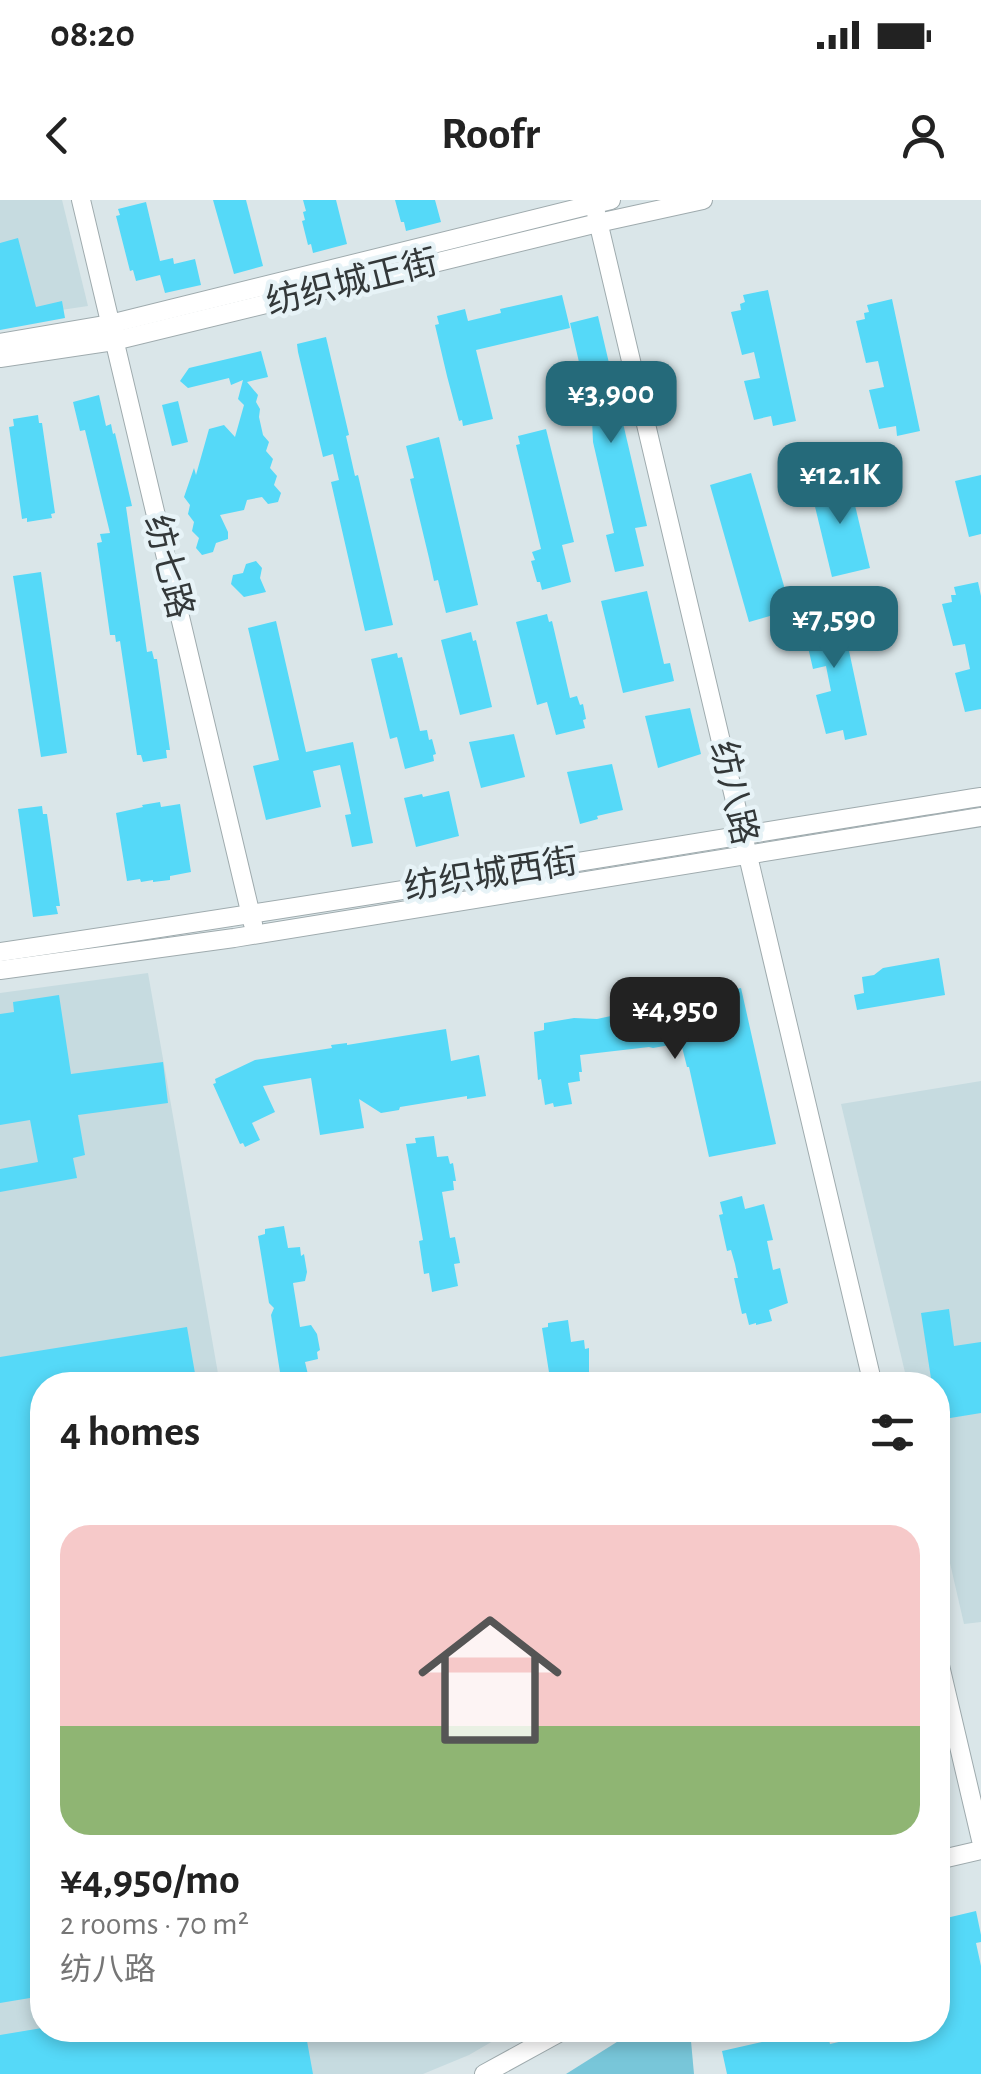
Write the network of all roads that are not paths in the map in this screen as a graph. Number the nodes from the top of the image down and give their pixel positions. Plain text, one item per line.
1 (81, 200) edge
2 (703, 200) edge
3 (599, 207) edge
4 (112, 332) junction
5 (0, 343) edge
6 (0, 358) edge
7 (981, 797) edge
8 (981, 817) edge
9 (742, 834) junction
10 (748, 855) junction
11 (252, 915) junction
12 (255, 935) junction
13 (0, 952) edge
14 (0, 970) edge
15 (870, 1372) edge
16 (950, 1708) edge
17 (981, 1840) edge
18 (981, 1850) edge
19 (950, 1857) edge
20 (542, 2042) edge
21 (484, 2074) edge

1 - 4 street, 纺七路
2 - 3 street, 纺织城正街
3 - 4 street, 纺织城正街
3 - 9 street, 纺八路
4 - 5 street, 纺织城正街
4 - 6 street, 纺织城正街
4 - 11 street, 纺七路
7 - 9 street, 纺织城西街
8 - 10 street, 纺织城西街
9 - 10 street, 纺八路
9 - 11 street, 纺织城西街
10 - 12 street, 纺织城西街
10 - 15 street, 纺八路
11 - 12 street, 纺七路
11 - 13 street, 纺织城西街
12 - 14 street, 纺织城西街
16 - 17 street
18 - 19 street
20 - 21 street

